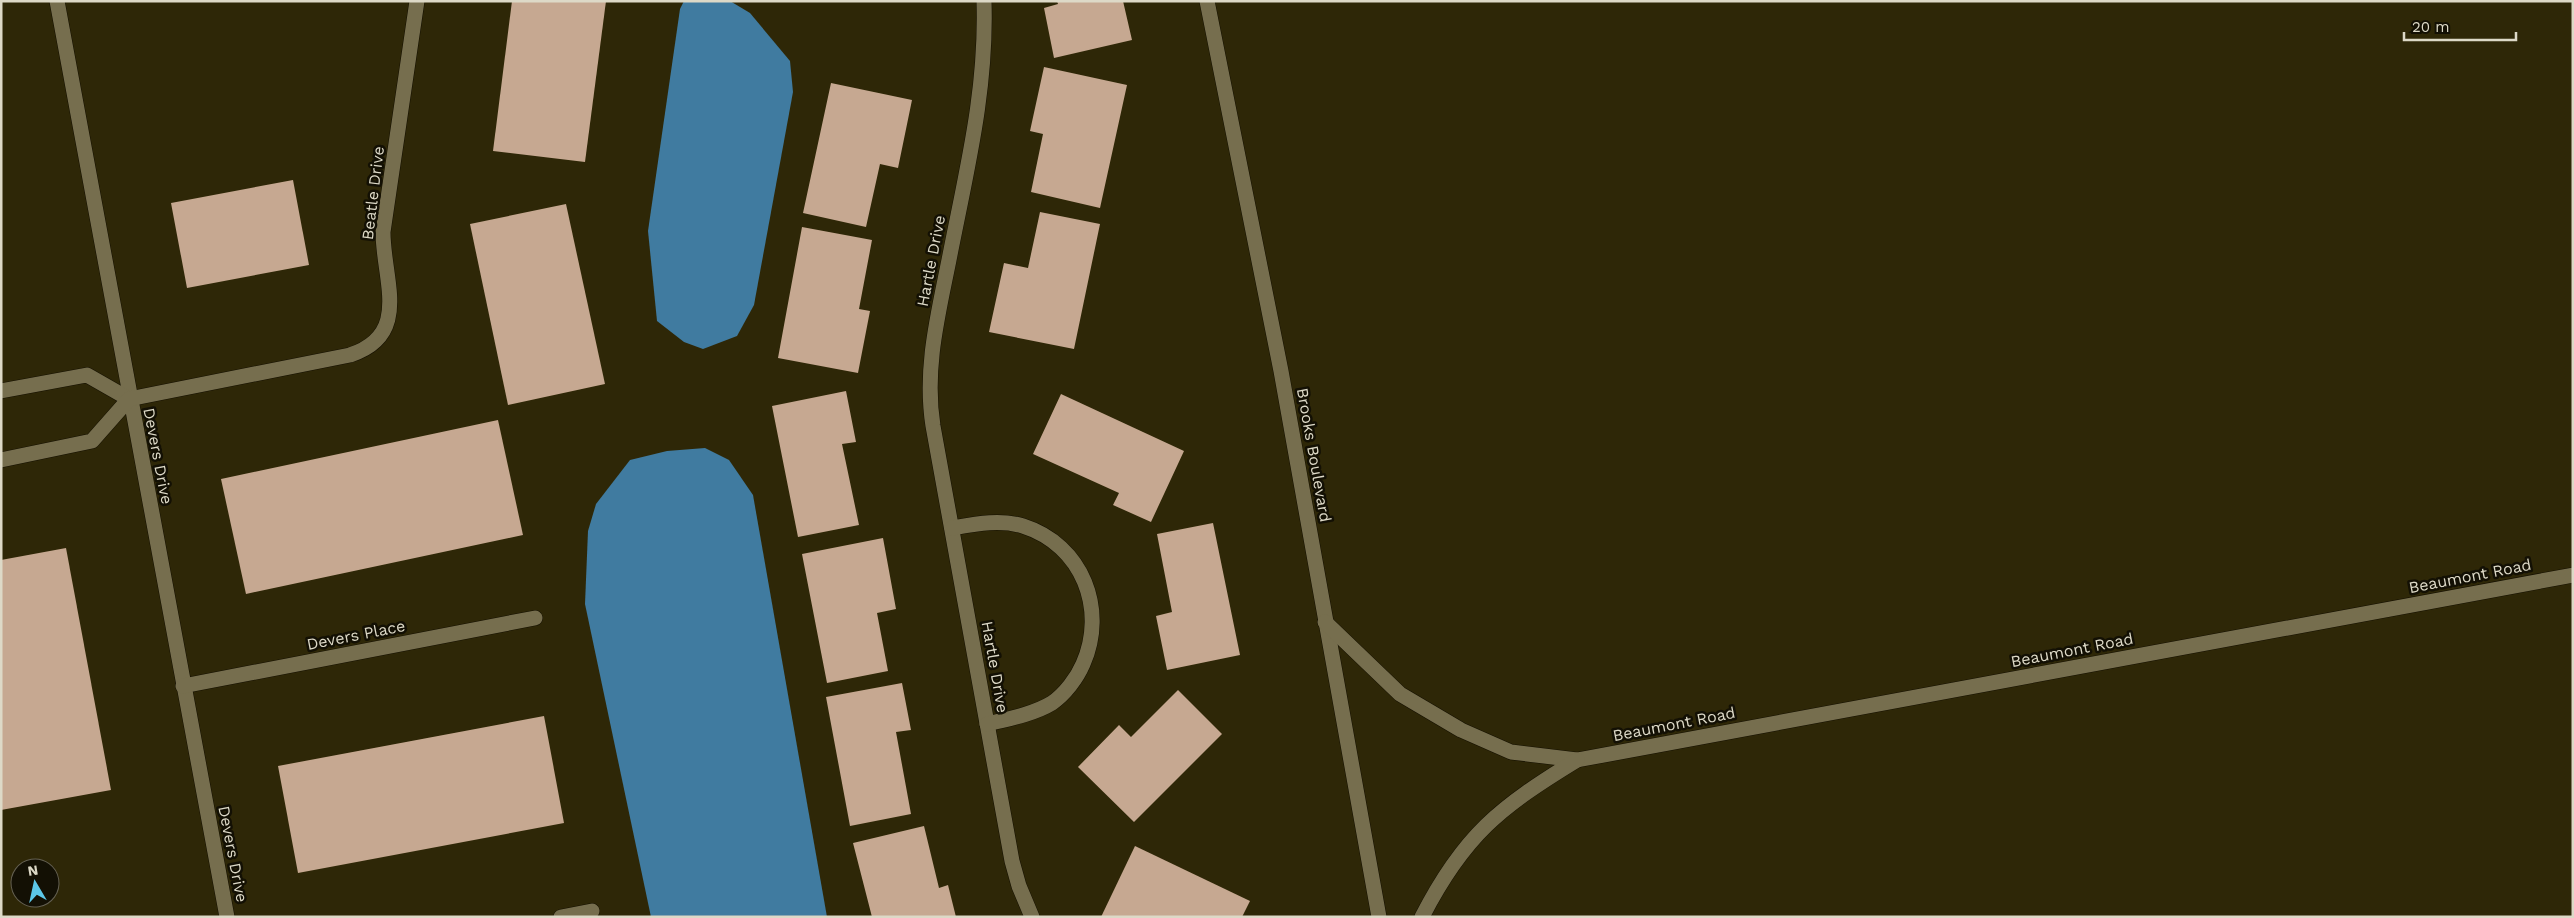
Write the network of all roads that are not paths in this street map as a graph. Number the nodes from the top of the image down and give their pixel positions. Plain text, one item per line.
1 (57, 1) edge
2 (417, 1) edge
3 (984, 1) edge
4 (1207, 1) edge
5 (1, 391) edge
6 (130, 399) junction
7 (1, 460) edge
8 (952, 528) junction
9 (2573, 574) edge
10 (535, 618) dead end
11 (1325, 622) junction
12 (183, 686) junction
13 (987, 724) junction
14 (1577, 760) junction
15 (592, 911) dead end
16 (227, 917) edge
17 (561, 917) edge
18 (1032, 917) edge
19 (1379, 917) edge
20 (1422, 917) edge

1 - 6 street, Devers Drive
2 - 6 street, Beatle Drive
3 - 8 street, Hartle Drive
4 - 11 street, Brooks Boulevard
5 - 6 street
6 - 7 street
6 - 12 street, Devers Drive
8 - 13 street, Hartle Drive
8 - 13 street, Hartle Drive
9 - 14 street, Beaumont Road
10 - 12 street, Devers Place
11 - 14 street, Beaumont Road
11 - 19 street, Brooks Boulevard
12 - 16 street, Devers Drive
13 - 18 street, Hartle Drive
14 - 20 street, Beaumont Road
15 - 17 street

